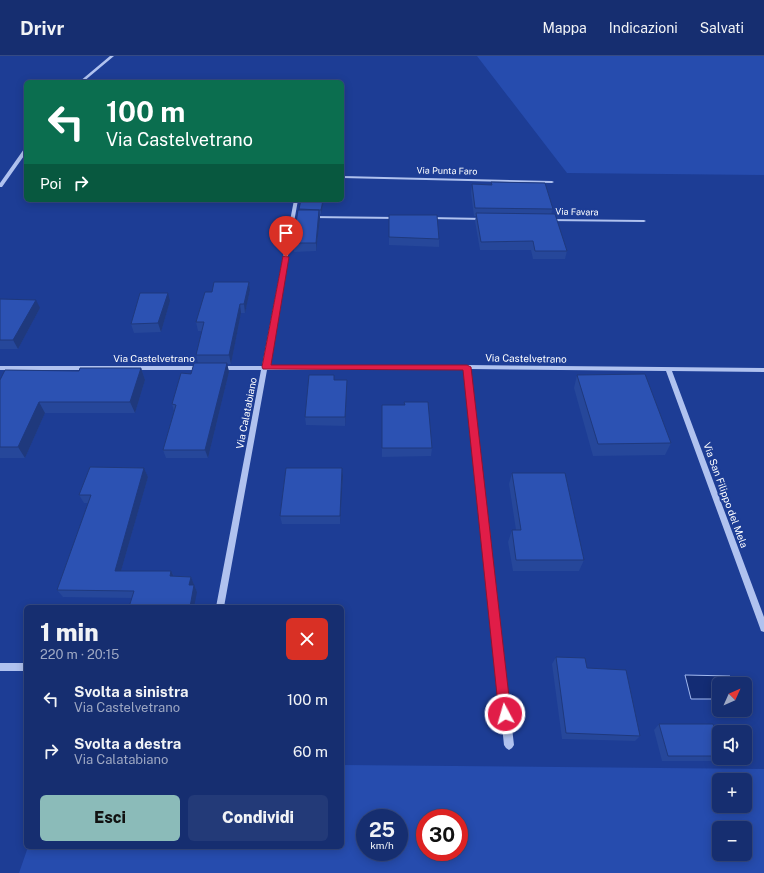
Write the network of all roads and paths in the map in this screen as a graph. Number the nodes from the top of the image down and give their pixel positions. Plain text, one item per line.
1 (112, 56) edge
2 (83, 80) edge
3 (24, 153) edge
4 (344, 177) edge
5 (552, 182) dead end
6 (0, 186) edge
7 (296, 202) edge
8 (294, 216) junction
9 (301, 216) edge
10 (309, 217) edge
11 (405, 218) edge
12 (421, 218) edge
13 (492, 219) edge
14 (540, 220) edge
15 (644, 221) dead end
16 (266, 367) junction
17 (467, 367) junction
18 (0, 368) edge
19 (668, 369) junction
20 (764, 370) edge
21 (220, 605) edge
22 (764, 628) edge
23 (0, 667) edge
24 (24, 667) edge
25 (509, 746) dead end

1 - 2 street
3 - 6 street
4 - 5 street, Via Punta Faro
7 - 8 street, Via Calatabiano
8 - 9 street
8 - 16 street, Via Calatabiano
10 - 11 street
12 - 13 street
14 - 15 street, Via Favara
16 - 17 street, Via Castelvetrano
16 - 18 street, Via Castelvetrano
16 - 21 street, Via Calatabiano
17 - 19 street, Via Castelvetrano
17 - 25 street
19 - 20 street, Via Castelvetrano
19 - 22 street, Via San Filippo del Mela
23 - 24 street

